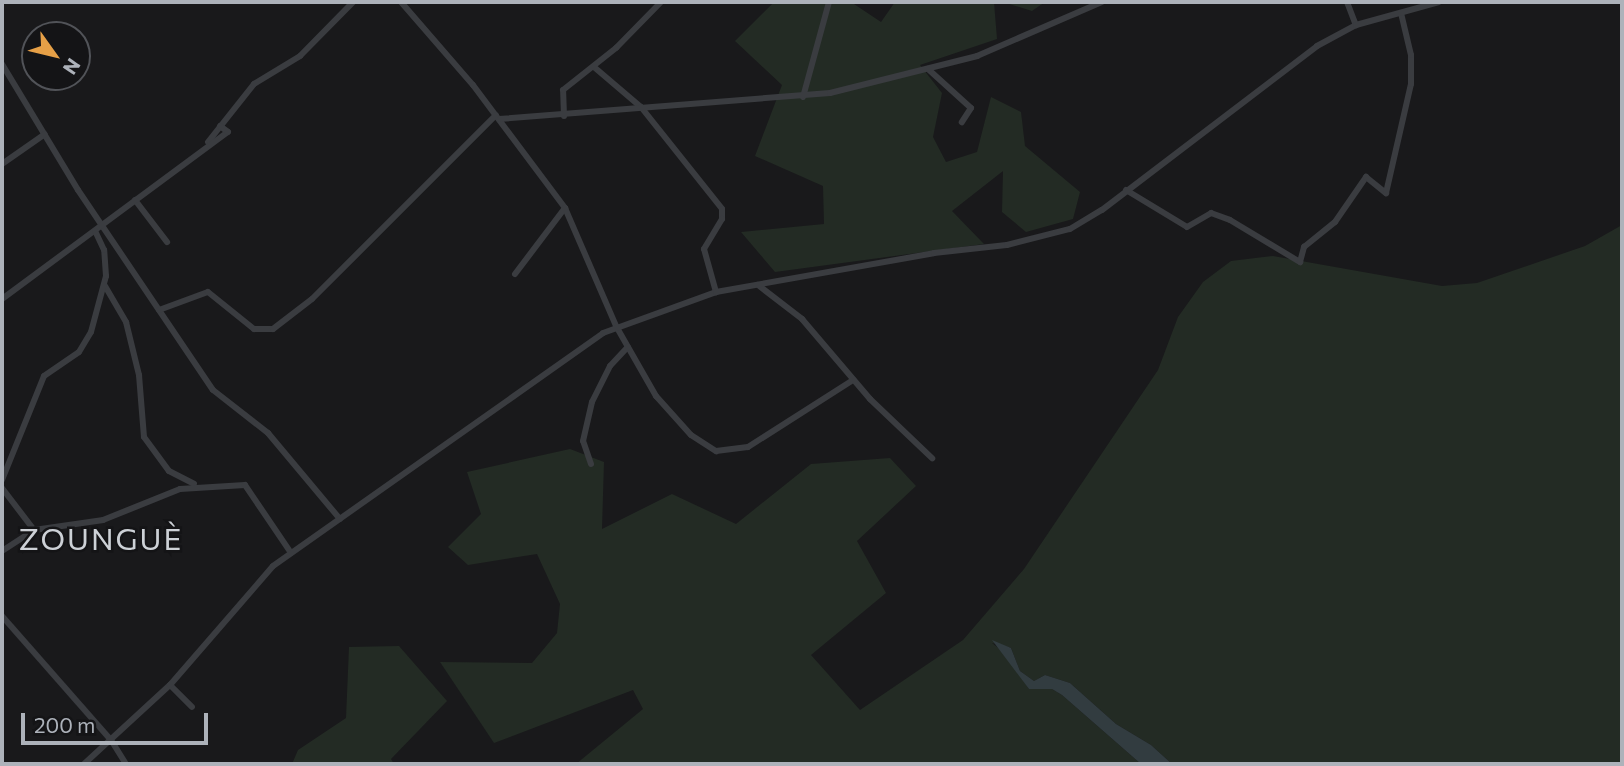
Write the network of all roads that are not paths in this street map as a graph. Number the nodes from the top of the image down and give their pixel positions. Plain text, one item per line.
1 (353, 2) edge
2 (401, 2) edge
3 (662, 2) edge
4 (829, 2) edge
5 (1102, 2) edge
6 (1347, 2) edge
7 (1439, 2) edge
8 (1401, 13) junction
9 (1356, 24) junction
10 (2, 64) edge
11 (594, 67) junction
12 (928, 69) junction
13 (803, 97) junction
14 (641, 107) junction
15 (564, 116) junction
16 (498, 117) junction
17 (962, 122) dead end
18 (46, 134) junction
19 (2, 164) edge
20 (1126, 190) junction
21 (135, 200) junction
22 (565, 208) junction
23 (103, 224) junction
24 (95, 231) junction
25 (167, 242) dead end
26 (515, 274) dead end
27 (757, 284) junction
28 (105, 286) junction
29 (716, 292) junction
30 (2, 299) edge
31 (159, 310) junction
32 (616, 326) junction
33 (628, 347) junction
34 (853, 380) junction
35 (932, 458) dead end
36 (591, 464) dead end
37 (2, 480) edge
38 (195, 485) junction
39 (2, 488) edge
40 (340, 519) junction
41 (34, 530) junction
42 (2, 551) edge
43 (290, 553) junction
44 (2, 616) edge
45 (170, 685) junction
46 (192, 707) dead end
47 (111, 740) junction
48 (85, 764) edge
49 (127, 764) edge

1 - 21 street
2 - 16 street
3 - 11 street
4 - 13 street
5 - 12 street
6 - 9 street
7 - 8 street
8 - 9 street
8 - 20 street
9 - 20 street
10 - 18 street
11 - 14 street
11 - 15 street
12 - 13 street
12 - 17 street
13 - 14 street
14 - 15 street
14 - 29 street
15 - 16 street
16 - 22 street
16 - 31 street
18 - 19 street
18 - 23 street
20 - 27 street
21 - 23 street
21 - 25 street
22 - 26 street
22 - 32 street
23 - 24 street
23 - 31 street
24 - 28 street
24 - 30 street
27 - 29 street
27 - 34 street
28 - 37 street
28 - 38 street
29 - 32 street
31 - 40 street
32 - 33 street
32 - 40 street
33 - 34 street
33 - 36 street
34 - 35 street
38 - 41 street
38 - 43 street
39 - 41 street
40 - 43 street
41 - 42 street
43 - 45 street
44 - 47 street
45 - 46 street
45 - 47 street
47 - 48 street
47 - 49 street

